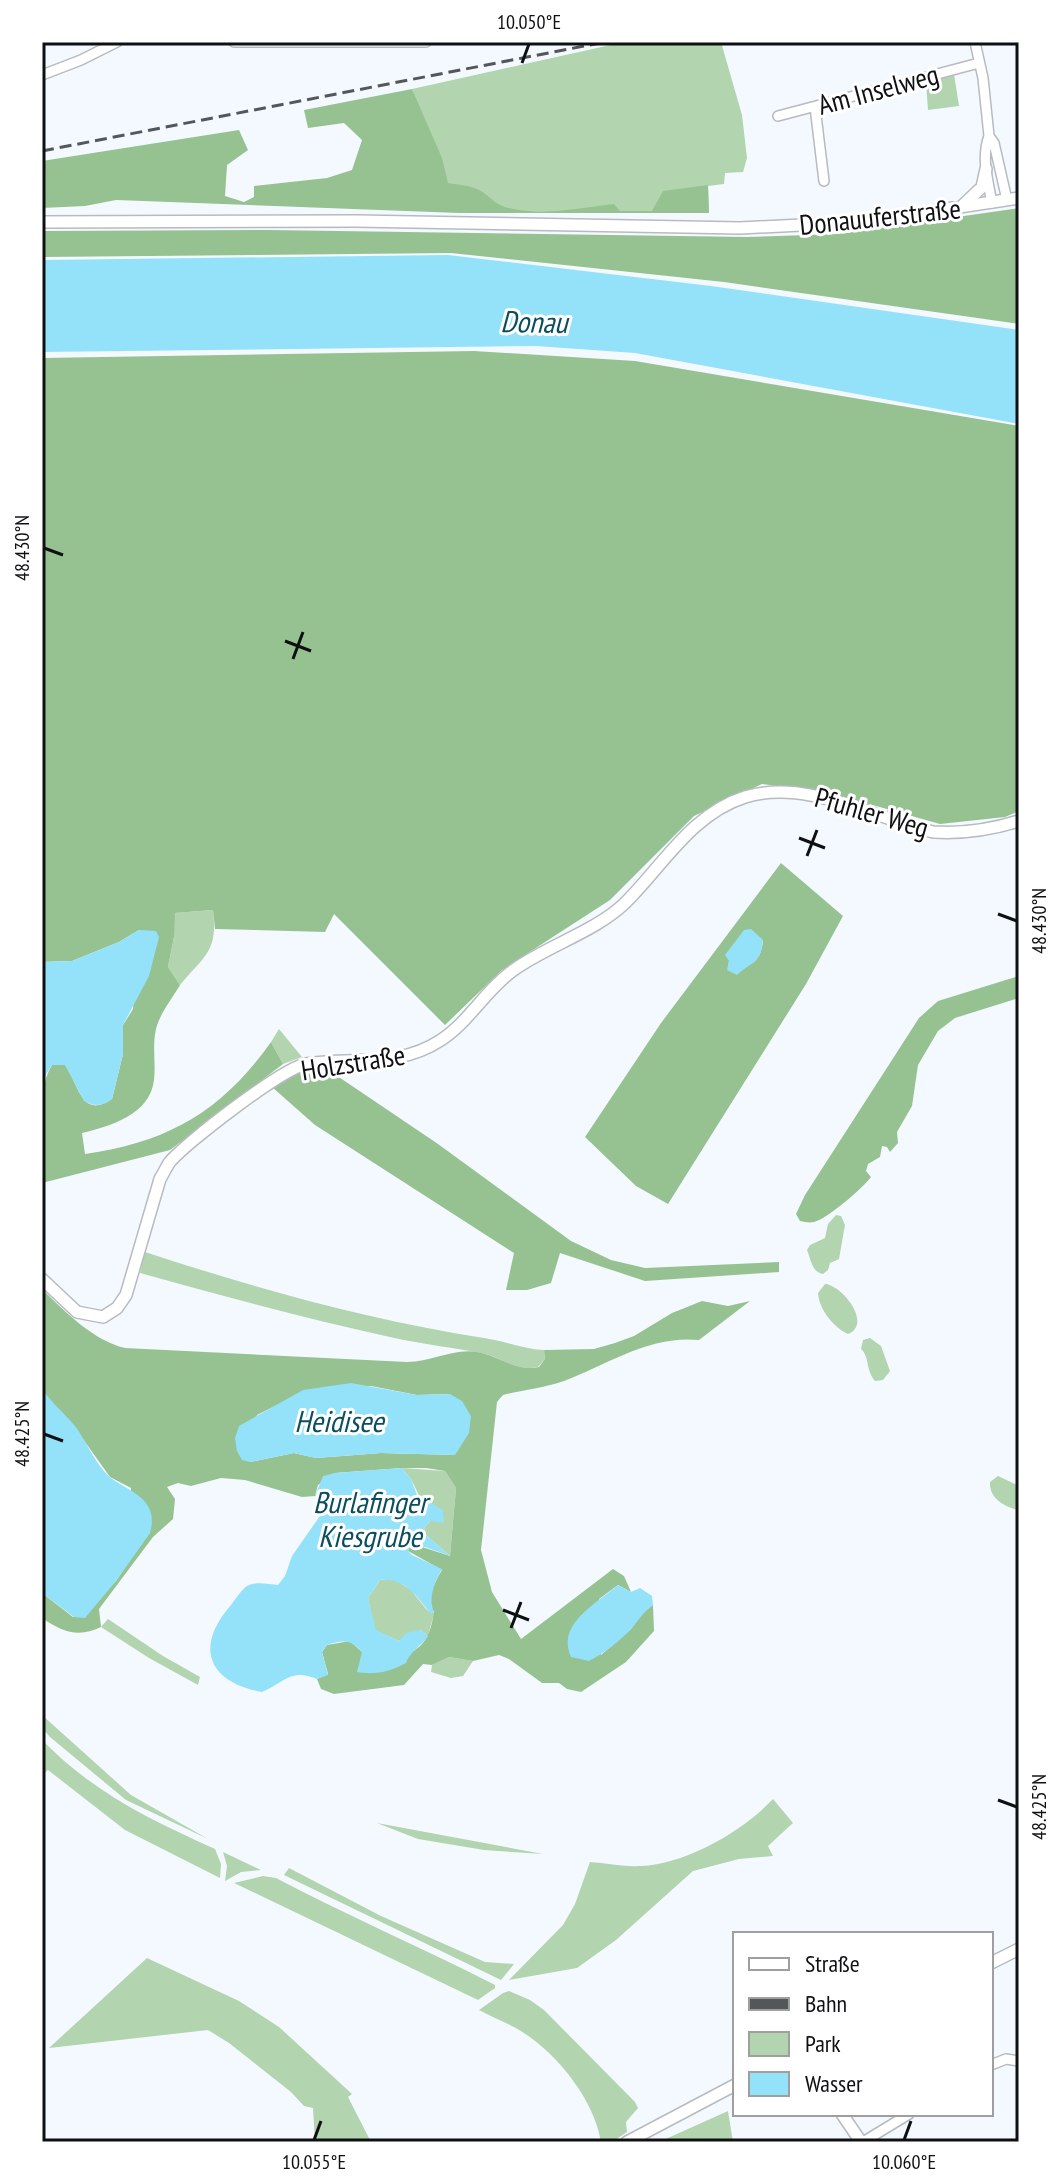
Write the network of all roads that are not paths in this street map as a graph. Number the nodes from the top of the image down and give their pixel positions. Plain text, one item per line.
1 (117, 42) edge
2 (234, 42) edge
3 (426, 42) edge
4 (975, 42) edge
5 (979, 63) junction
6 (42, 75) edge
7 (815, 107) junction
8 (778, 116) dead end
9 (989, 136) junction
10 (986, 169) junction
11 (824, 181) dead end
12 (1013, 199) edge
13 (992, 203) junction
14 (960, 209) junction
15 (42, 222) edge
16 (1019, 821) edge
17 (654, 869) joint
18 (42, 1279) edge
19 (1019, 1949) edge
20 (993, 1962) edge
21 (1019, 2061) edge
22 (993, 2064) edge
23 (733, 2086) edge
24 (843, 2116) edge
25 (906, 2116) edge
26 (627, 2142) edge
27 (862, 2142) edge

1 - 6 street
2 - 3 street
4 - 5 street
5 - 7 street, Am Inselweg
5 - 9 street
7 - 8 street, Am Inselweg
7 - 11 street
9 - 10 street
9 - 12 street
10 - 13 street
10 - 14 street
12 - 13 street, Donauuferstraße
13 - 14 street, Donauuferstraße
14 - 15 street, Donauuferstraße
16 - 17 street, Pfuhler Weg
17 - 18 street, Holzstraße
19 - 20 street
21 - 22 street
23 - 26 street
24 - 27 street
25 - 27 street

